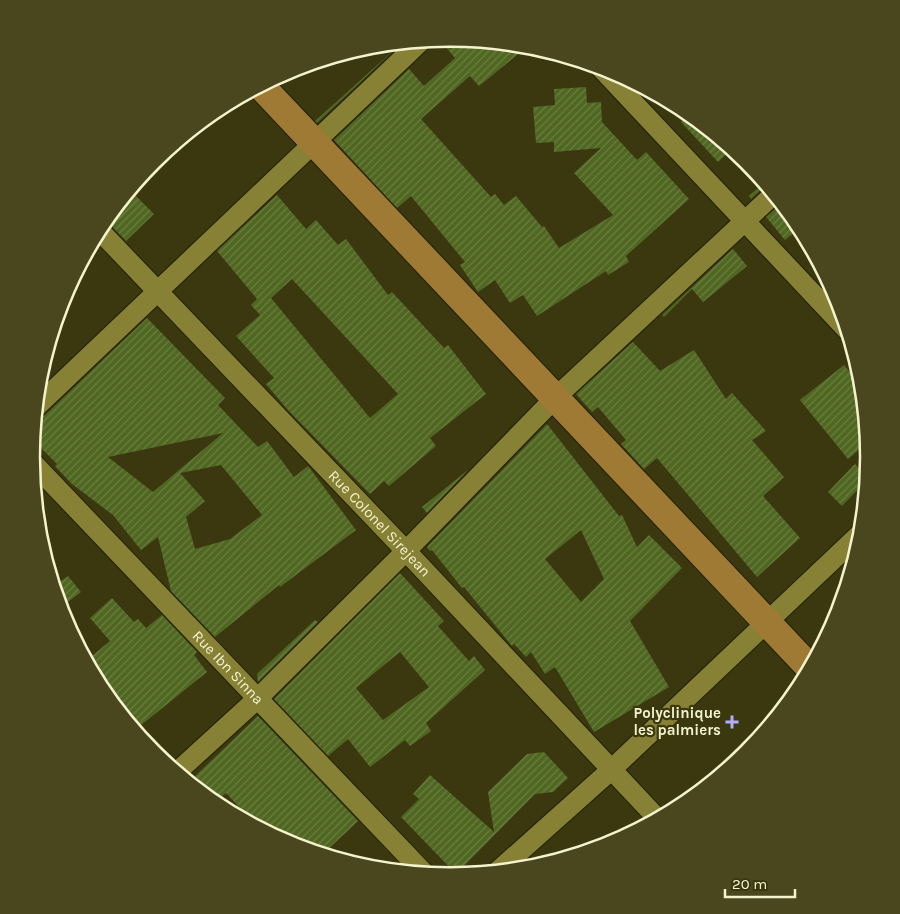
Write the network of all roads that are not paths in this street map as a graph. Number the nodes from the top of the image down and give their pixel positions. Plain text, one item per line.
1 (413, 49) edge
2 (613, 81) edge
3 (266, 91) edge
4 (316, 142) junction
5 (769, 199) edge
6 (745, 223) junction
7 (105, 236) edge
8 (156, 291) junction
9 (835, 318) edge
10 (556, 398) junction
11 (45, 399) edge
12 (41, 471) edge
13 (851, 543) edge
14 (406, 551) junction
15 (767, 623) junction
16 (805, 662) edge
17 (256, 700) junction
18 (183, 767) edge
19 (611, 770) junction
20 (653, 813) edge
21 (508, 862) edge
22 (417, 865) edge

1 - 4 street
2 - 6 street
3 - 4 main road
4 - 8 street
4 - 10 main road
5 - 6 street
6 - 9 street
6 - 10 street
7 - 8 street, Rue Colonel Sirejean
8 - 11 street
8 - 14 street, Rue Colonel Sirejean
10 - 14 street
10 - 15 main road
12 - 17 street, Rue Ibn Sinna
13 - 15 street
14 - 17 street
14 - 19 street, Rue Colonel Sirejean
15 - 16 main road
15 - 19 street
17 - 18 street
17 - 22 street, Rue Ibn Sinna
19 - 20 street, Rue Colonel Sirejean
19 - 21 street

